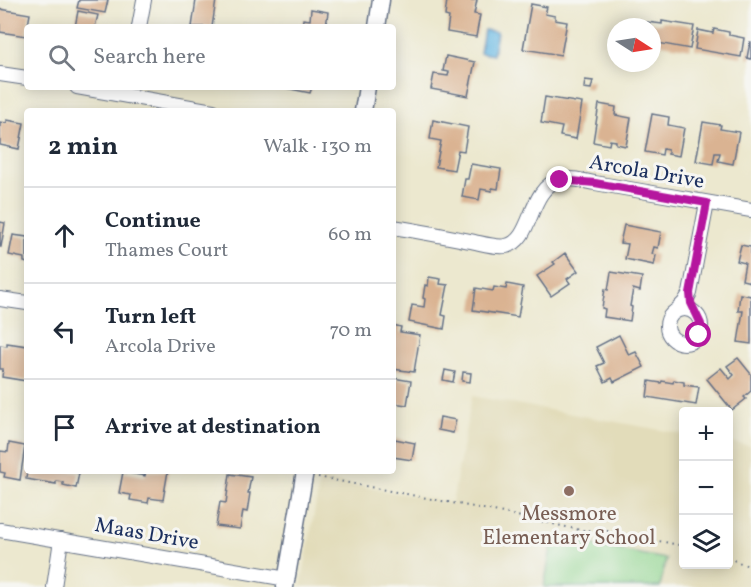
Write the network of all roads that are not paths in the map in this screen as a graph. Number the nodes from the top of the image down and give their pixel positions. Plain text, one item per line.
1 (144, 0) edge
2 (381, 0) edge
3 (140, 24) edge
4 (377, 24) edge
5 (0, 74) edge
6 (24, 78) edge
7 (366, 90) edge
8 (128, 91) edge
9 (200, 108) edge
10 (364, 108) edge
11 (707, 203) junction
12 (751, 210) edge
13 (396, 228) edge
14 (690, 293) junction
15 (0, 299) edge
16 (24, 303) edge
17 (676, 311) junction
18 (696, 314) junction
19 (310, 474) edge
20 (0, 530) edge
21 (61, 540) junction
22 (286, 583) edge
23 (54, 587) edge

1 - 3 street
2 - 4 street
5 - 6 street
7 - 10 street
8 - 9 street
11 - 12 street, Arcola Drive
11 - 13 street, Arcola Drive
11 - 14 street
14 - 17 street
14 - 18 street
15 - 16 street
17 - 18 street
17 - 18 street
19 - 22 street
20 - 21 street, Maas Drive
21 - 22 street, Maas Drive
21 - 23 street

